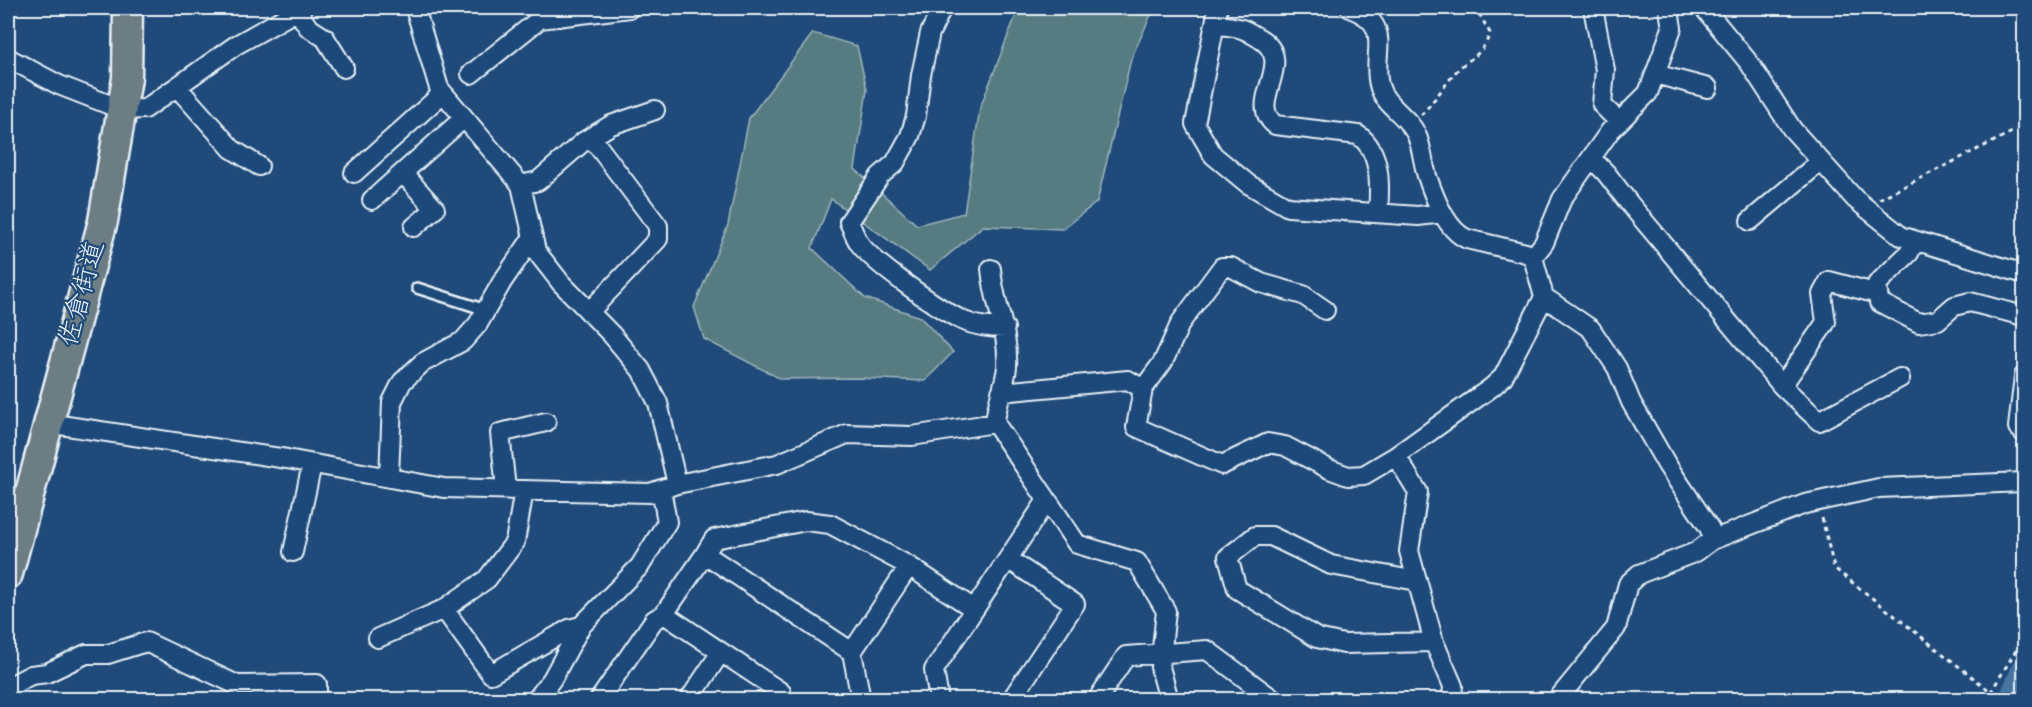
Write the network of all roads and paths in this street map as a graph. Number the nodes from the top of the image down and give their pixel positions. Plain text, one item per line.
1 (128, 8) edge
2 (415, 8) edge
3 (630, 8) edge
4 (942, 8) edge
5 (1350, 8) edge
6 (1476, 8) edge
7 (1593, 8) edge
8 (1670, 8) edge
9 (1704, 8) edge
10 (299, 9) edge
11 (1216, 16) edge
12 (8, 58) edge
13 (344, 68) dead end
14 (471, 74) dead end
15 (1655, 74) junction
16 (177, 87) junction
17 (1708, 88) dead end
18 (443, 93) junction
19 (123, 110) junction
20 (655, 110) dead end
21 (464, 118) junction
22 (1619, 122) junction
23 (1412, 125) junction
24 (2025, 126) edge
25 (591, 137) junction
26 (388, 142) junction
27 (1591, 158) junction
28 (1821, 162) junction
29 (259, 166) dead end
30 (406, 170) junction
31 (354, 172) dead end
32 (521, 185) junction
33 (372, 201) dead end
34 (1864, 207) junction
35 (1378, 213) junction
36 (1443, 213) junction
37 (1750, 221) dead end
38 (414, 227) dead end
39 (533, 237) junction
40 (1915, 241) junction
41 (1533, 257) junction
42 (991, 269) dead end
43 (2025, 274) edge
44 (417, 288) dead end
45 (1878, 294) junction
46 (1544, 297) junction
47 (486, 310) junction
48 (1325, 310) dead end
49 (589, 312) junction
50 (2025, 316) edge
51 (1005, 328) junction
52 (2025, 376) edge
53 (1900, 378) dead end
54 (1782, 386) junction
55 (1143, 389) junction
56 (1001, 392) junction
57 (546, 422) dead end
58 (47, 423) junction
59 (995, 423) junction
60 (2025, 433) edge
61 (1396, 456) junction
62 (312, 464) junction
63 (388, 477) junction
64 (2025, 482) edge
65 (669, 486) junction
66 (515, 489) junction
67 (1047, 500) junction
68 (1817, 501) junction
69 (1712, 540) junction
70 (293, 552) dead end
71 (705, 554) junction
72 (1008, 559) junction
73 (909, 566) junction
74 (8, 574) edge
75 (1417, 581) junction
76 (444, 609) junction
77 (974, 609) junction
78 (664, 614) junction
79 (581, 626) junction
80 (378, 638) dead end
81 (1434, 642) junction
82 (2025, 642) edge
83 (721, 652) junction
84 (852, 652) junction
85 (1161, 653) junction
86 (8, 687) edge
87 (1990, 691) junction
88 (316, 699) edge
89 (536, 699) edge
90 (598, 699) edge
91 (689, 699) edge
92 (783, 699) edge
93 (861, 699) edge
94 (939, 699) edge
95 (1011, 699) edge
96 (1097, 699) edge
97 (1169, 699) edge
98 (1274, 699) edge
99 (1449, 699) edge
100 (1557, 699) edge
101 (1986, 699) edge

1 - 19 main road, 佐倉街道
2 - 18 street
3 - 14 street
4 - 51 street
5 - 23 street
6 - 23 path
7 - 22 street
8 - 15 street
9 - 28 street
10 - 13 street
10 - 16 street
11 - 35 street
11 - 35 street
12 - 19 street
15 - 17 street
15 - 22 street
16 - 19 street
16 - 29 street
18 - 21 street
18 - 26 street
19 - 58 main road, 佐倉街道
20 - 25 street
21 - 30 street
21 - 32 street
22 - 27 street
23 - 36 street
24 - 34 path
25 - 32 street
25 - 49 street
26 - 30 street
26 - 31 street
27 - 41 street
27 - 54 street
28 - 34 street
28 - 37 street
30 - 33 street
30 - 38 street
32 - 39 street
34 - 40 street
35 - 36 street
36 - 41 street
39 - 47 street
39 - 49 street
40 - 43 street
40 - 45 street
41 - 46 street
42 - 51 street
44 - 47 lane
45 - 50 street
45 - 54 street
46 - 61 street
46 - 69 street
47 - 63 street
48 - 55 street
49 - 65 street
51 - 56 street
52 - 60 street
53 - 54 street
55 - 56 street
55 - 61 street
56 - 59 street
57 - 66 street
58 - 62 street
58 - 74 main road, 佐倉街道
59 - 65 street
59 - 67 street
61 - 75 street
62 - 63 street
62 - 70 street
63 - 66 street
64 - 68 street
65 - 66 street
65 - 79 street
66 - 76 street
67 - 72 street
67 - 85 street
68 - 69 street
68 - 87 path
69 - 100 street
71 - 73 street
71 - 78 street
71 - 84 street
72 - 77 street
72 - 95 street
73 - 77 street
73 - 84 street
75 - 81 street
75 - 81 street
76 - 79 street
76 - 80 street
77 - 94 street
78 - 83 street
78 - 90 street
79 - 89 street
81 - 99 street
82 - 87 path
83 - 91 street
83 - 92 street
84 - 93 street
85 - 96 street
85 - 97 street
85 - 98 street
86 - 88 street
87 - 101 path

